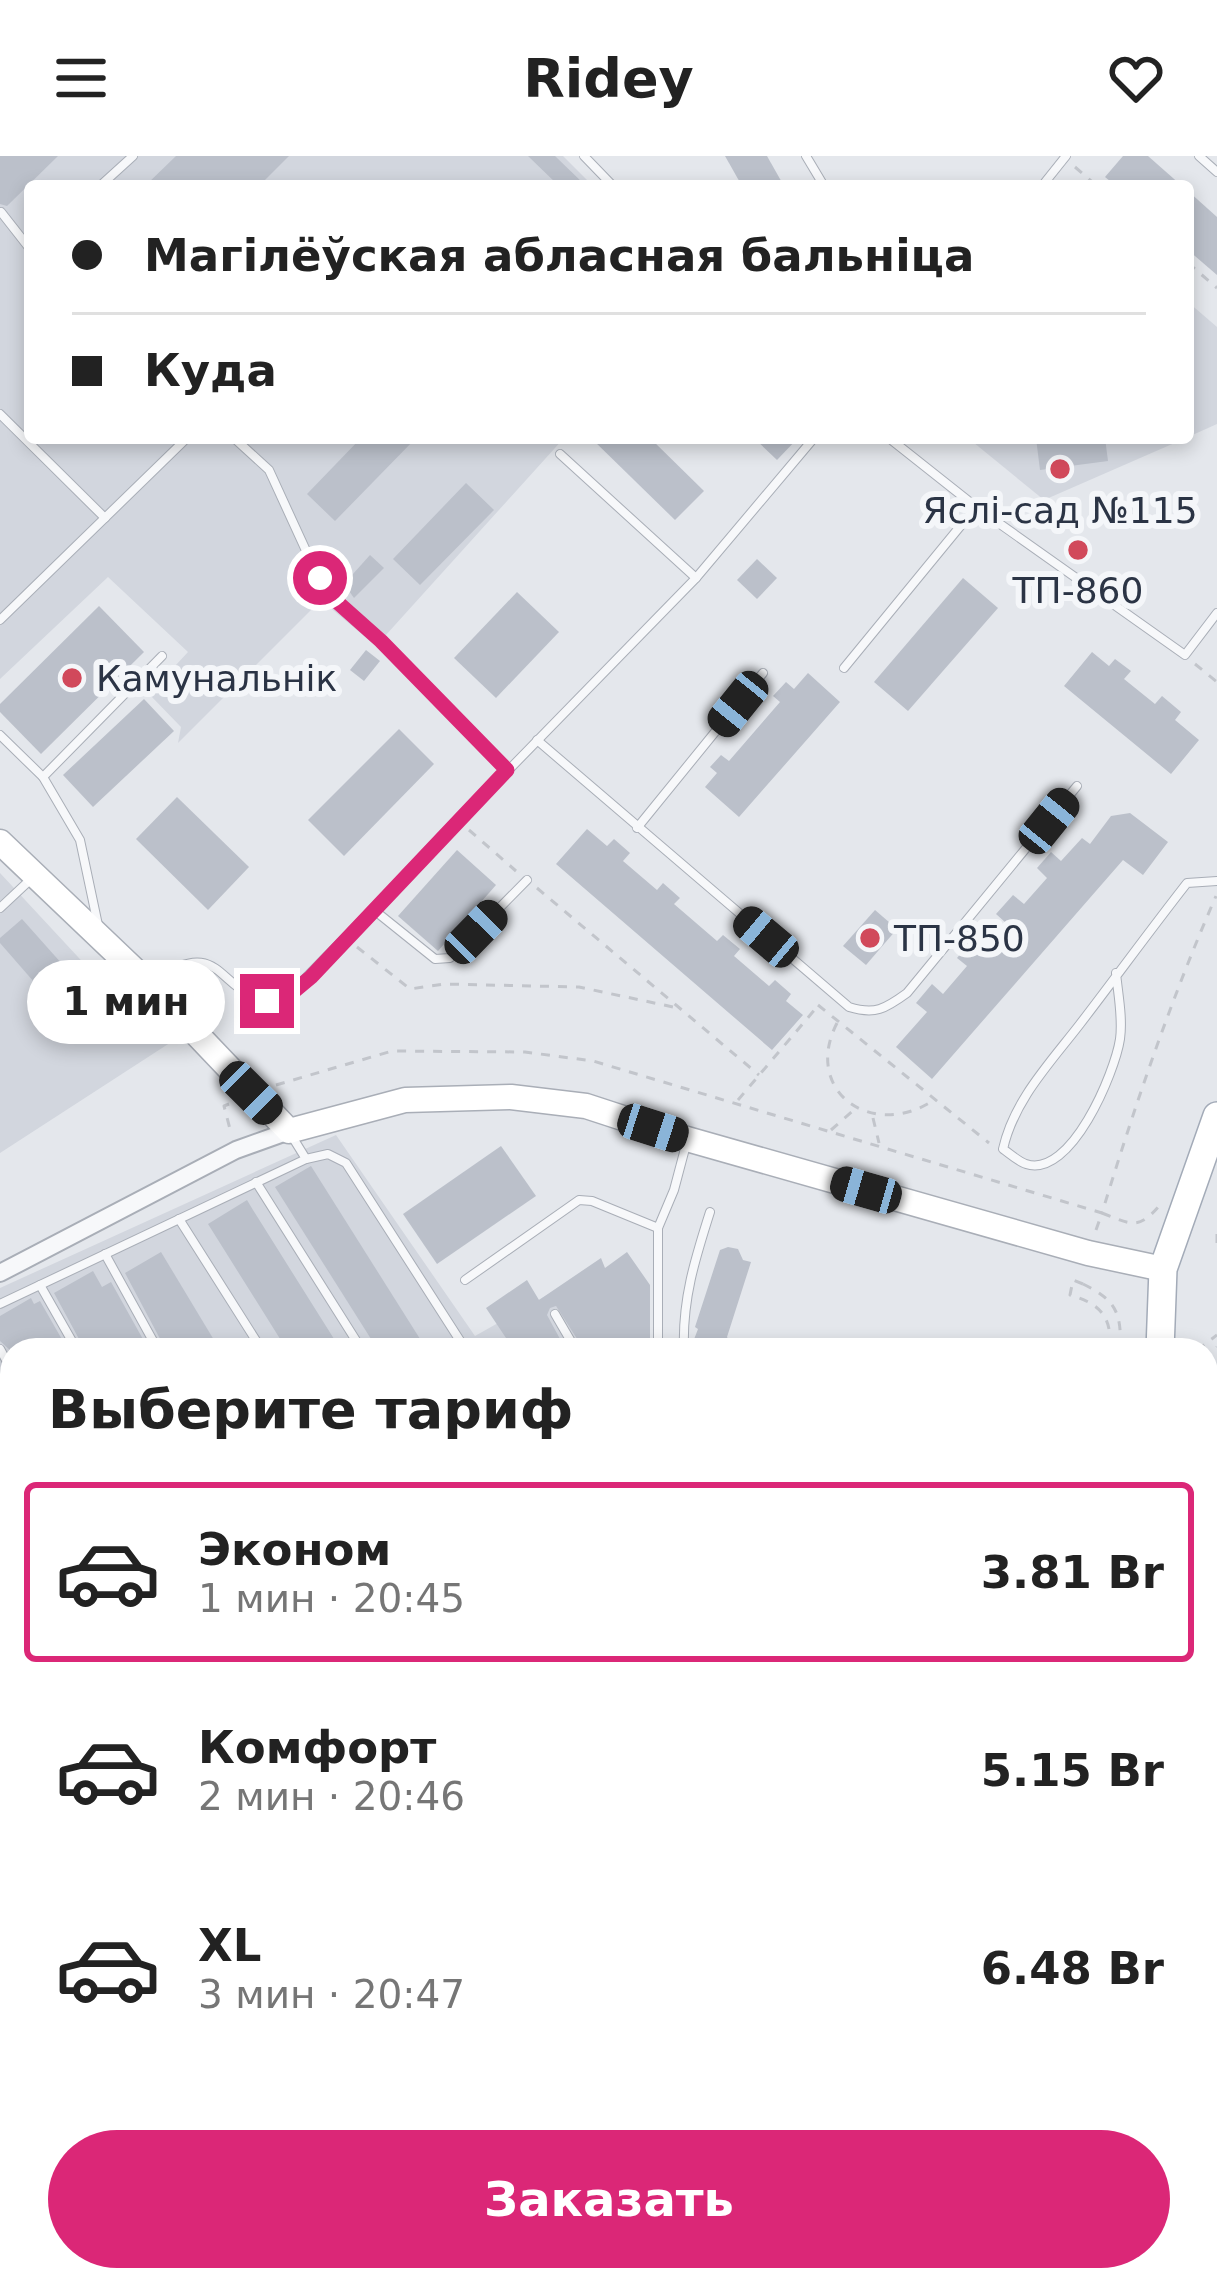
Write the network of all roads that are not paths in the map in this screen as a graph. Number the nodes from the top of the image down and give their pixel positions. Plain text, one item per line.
1 (133, 156) edge
2 (584, 156) edge
3 (1198, 156) edge
4 (1217, 172) edge
5 (107, 180) edge
6 (607, 180) edge
7 (2, 212) edge
8 (24, 241) edge
9 (0, 414) edge
10 (24, 438) edge
11 (30, 444) edge
12 (182, 444) edge
13 (241, 444) edge
14 (809, 444) edge
15 (906, 444) edge
16 (560, 454) dead end
17 (976, 507) junction
18 (105, 518) junction
19 (696, 578) junction
20 (1217, 613) edge
21 (0, 620) edge
22 (162, 656) dead end
23 (844, 668) dead end
24 (763, 674) dead end
25 (0, 735) edge
26 (537, 740) junction
27 (507, 770) junction
28 (43, 777) junction
29 (1077, 786) dead end
30 (637, 828) junction
31 (0, 842) edge
32 (35, 874) junction
33 (527, 880) road end
34 (1217, 880) edge
35 (0, 908) edge
36 (374, 910) junction
37 (102, 941) junction
38 (1116, 974) junction
39 (149, 984) junction
40 (1217, 1116) edge
41 (290, 1131) junction
42 (687, 1139) junction
43 (306, 1159) junction
44 (256, 1182) junction
45 (710, 1212) dead end
46 (179, 1220) junction
47 (658, 1228) junction
48 (105, 1254) junction
49 (1163, 1269) junction
50 (0, 1273) edge
51 (465, 1280) dead end
52 (40, 1285) junction
53 (0, 1304) edge
54 (555, 1314) dead end
55 (70, 1338) edge
56 (151, 1338) edge
57 (254, 1338) edge
58 (354, 1338) edge
59 (458, 1338) edge
60 (569, 1338) edge
61 (658, 1338) edge
62 (683, 1338) edge
63 (1160, 1338) edge

1 - 5 lane
2 - 6 lane
3 - 4 lane
7 - 8 lane
9 - 10 lane
11 - 18 lane
12 - 18 lane
13 - 27 lane
14 - 19 lane
15 - 17 lane
16 - 19 lane
17 - 20 lane
17 - 23 lane
18 - 21 lane
19 - 26 lane
22 - 28 lane
24 - 30 lane
25 - 28 lane
26 - 27 lane
26 - 30 lane
27 - 36 lane
28 - 37 lane
29 - 30 lane
31 - 32 main road
32 - 35 lane
32 - 37 main road
33 - 36 lane
34 - 38 lane
36 - 39 lane
37 - 39 main road
38 - 38 lane
39 - 41 main road
40 - 49 main road
41 - 42 main road
41 - 43 lane
41 - 50 street
42 - 47 lane
42 - 49 main road
43 - 44 lane
43 - 59 lane
44 - 46 lane
44 - 58 lane
45 - 62 lane
46 - 48 lane
46 - 57 lane
47 - 51 lane
47 - 61 lane
48 - 52 lane
48 - 56 lane
49 - 63 main road
52 - 53 lane
52 - 55 lane
54 - 60 lane

